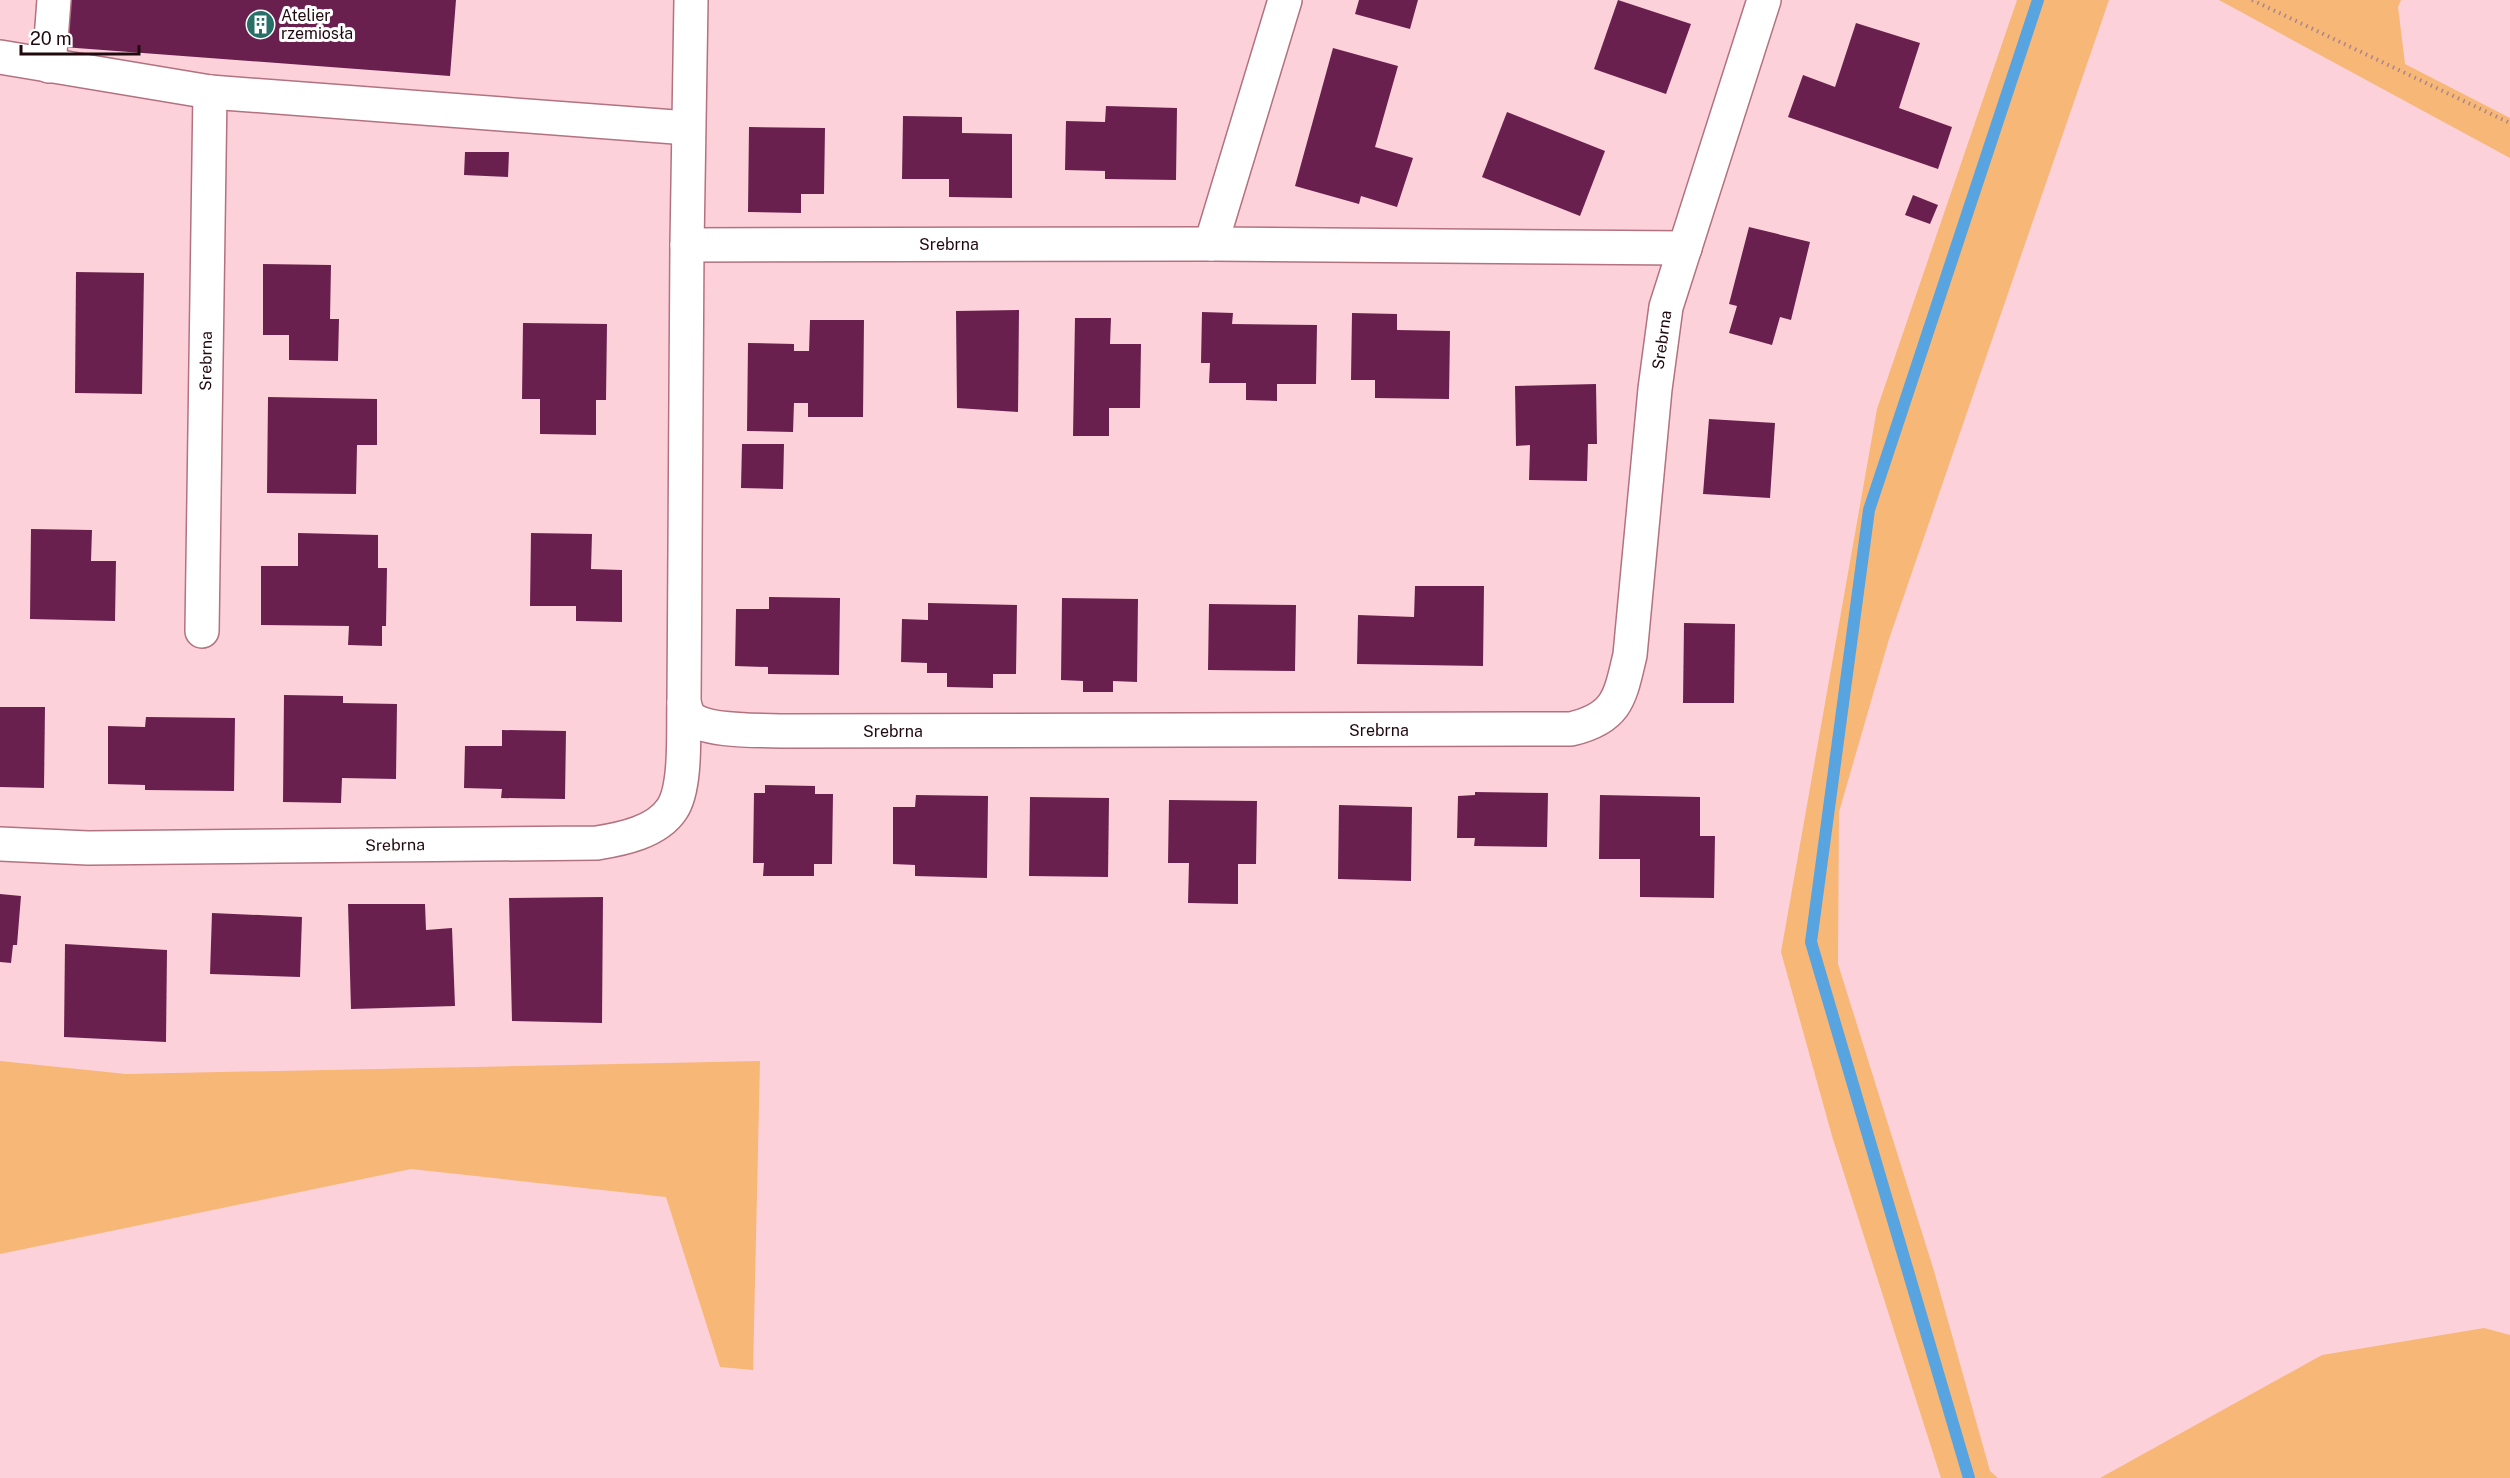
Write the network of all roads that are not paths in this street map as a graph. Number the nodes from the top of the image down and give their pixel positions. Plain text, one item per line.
1 (54, 0) edge
2 (691, 0) edge
3 (1285, 0) edge
4 (1764, 0) edge
5 (0, 57) edge
6 (49, 66) junction
7 (210, 92) junction
8 (688, 128) junction
9 (1211, 244) junction
10 (687, 245) junction
11 (1684, 248) junction
12 (202, 631) dead end
13 (684, 702) junction
14 (0, 844) edge

1 - 6 street
2 - 8 street, Srebrna
3 - 9 street
4 - 11 street, Srebrna
5 - 6 street
6 - 7 street
7 - 8 street
7 - 12 street, Srebrna
8 - 10 street, Srebrna
9 - 10 street, Srebrna
9 - 11 street, Srebrna
10 - 13 street, Srebrna
11 - 13 street, Srebrna
13 - 14 street, Srebrna

